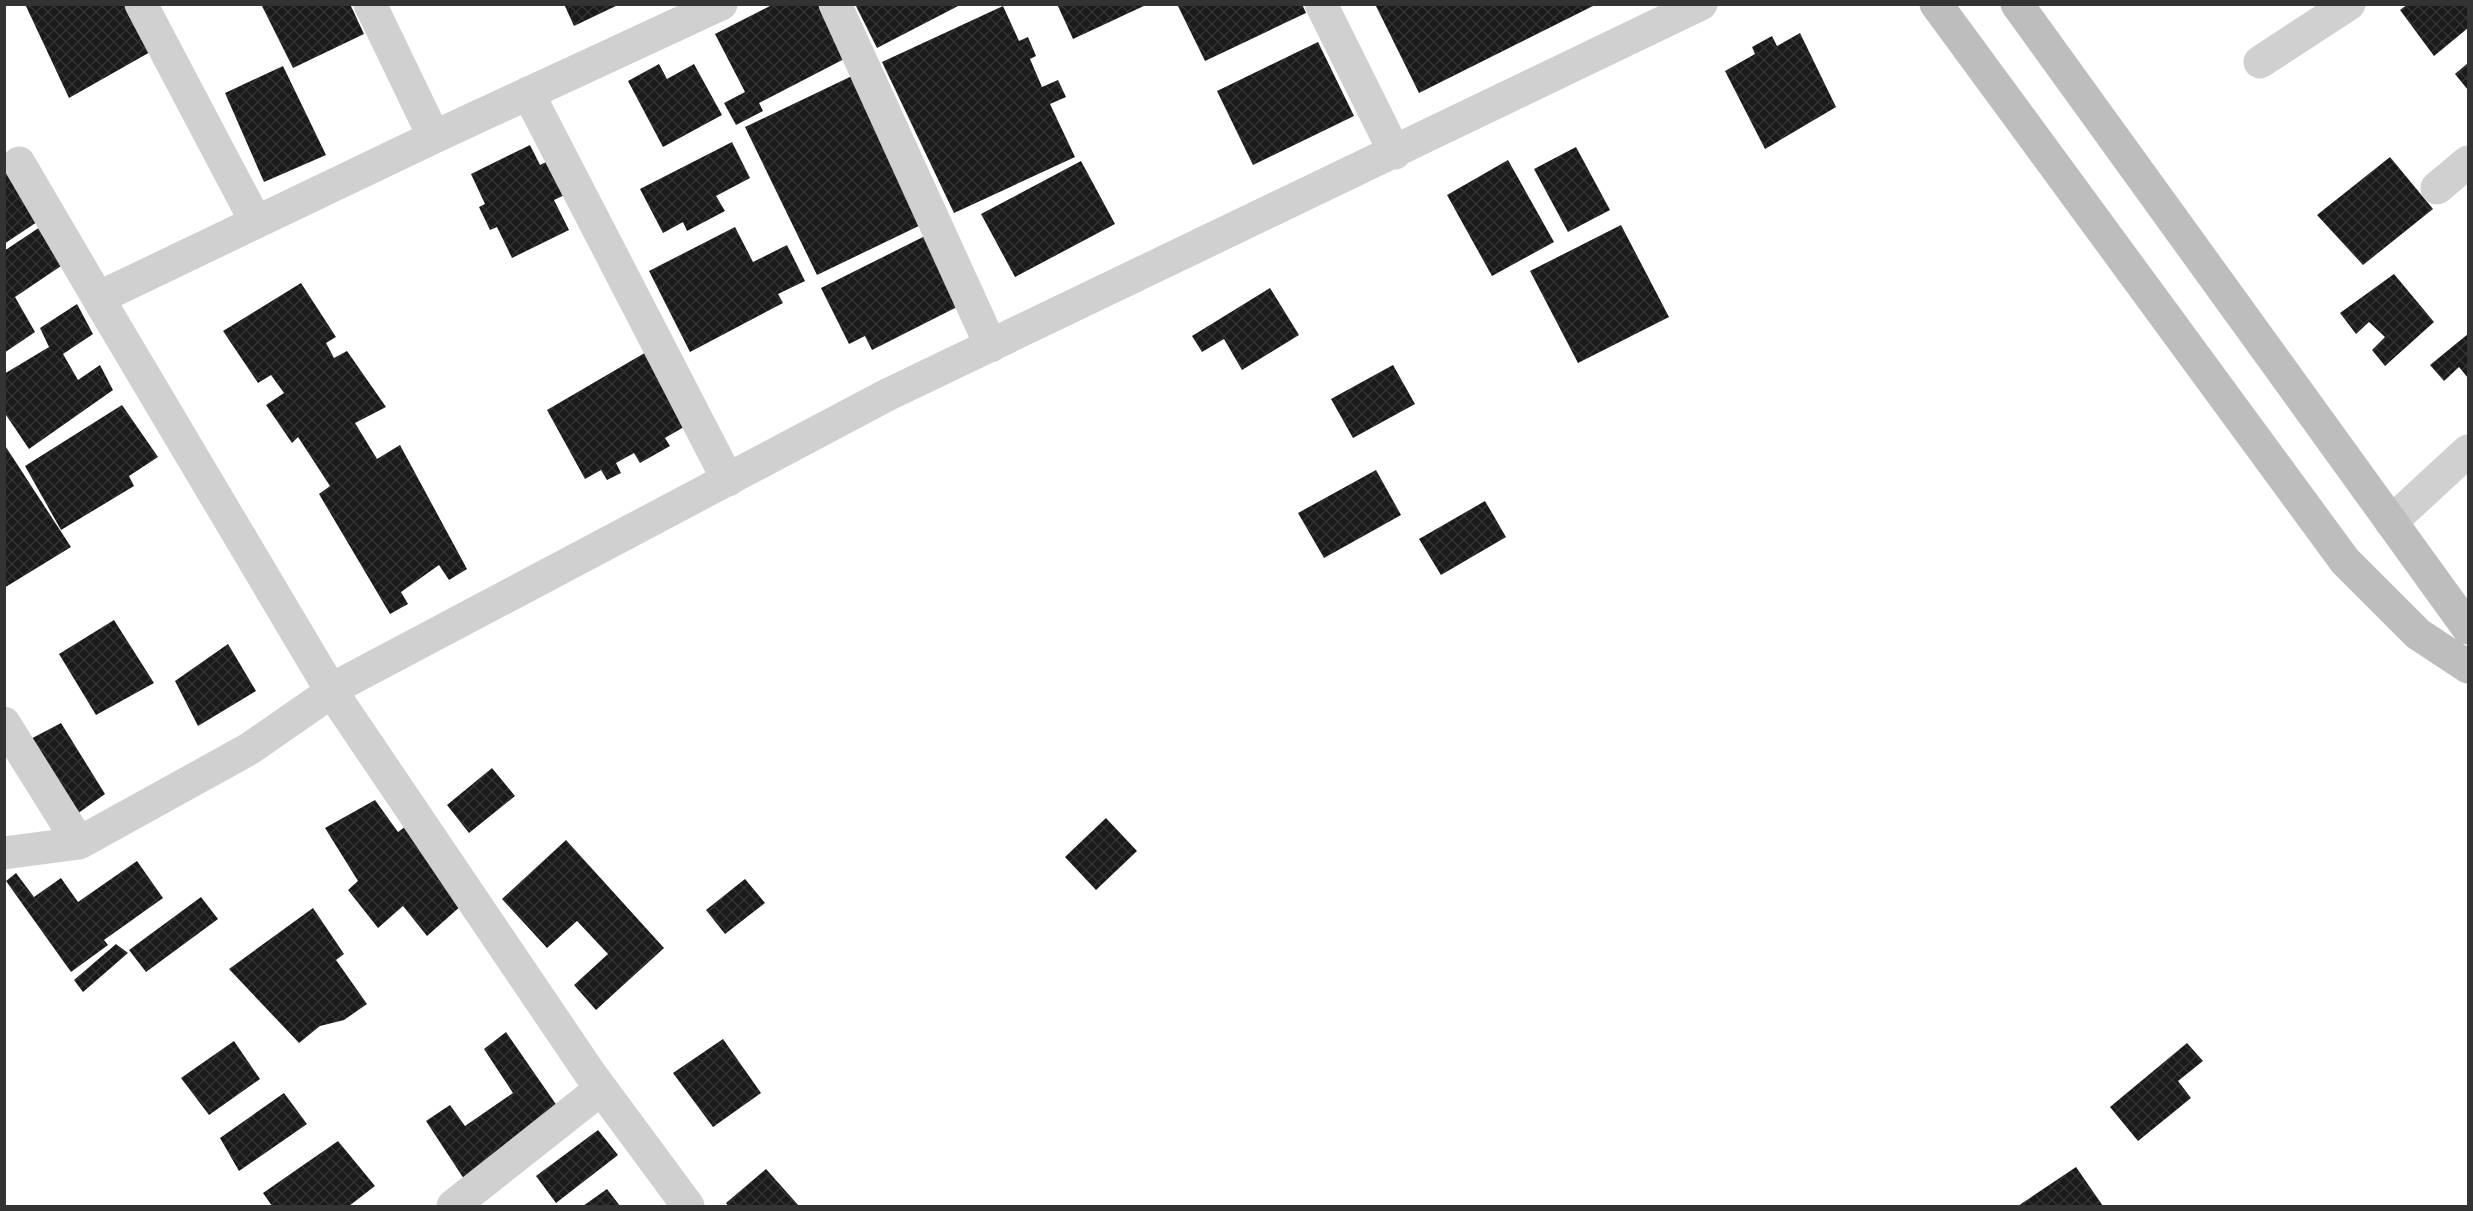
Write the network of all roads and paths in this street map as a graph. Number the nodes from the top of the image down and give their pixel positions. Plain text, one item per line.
1 (141, 4) edge
2 (370, 4) edge
3 (721, 4) edge
4 (835, 4) edge
5 (1321, 4) edge
6 (1701, 4) edge
7 (1936, 4) edge
8 (2017, 4) edge
9 (2349, 4) edge
10 (674, 14) edge
11 (2260, 62) dead end
12 (528, 93) junction
13 (434, 136) junction
14 (1395, 153) junction
15 (2469, 162) edge
16 (19, 163) dead end
17 (2437, 188) dead end
18 (256, 222) junction
19 (98, 298) junction
20 (991, 346) junction
21 (2469, 451) edge
22 (728, 480) junction
23 (2391, 522) junction
24 (2469, 628) edge
25 (2469, 668) edge
26 (332, 692) junction
27 (4, 723) edge
28 (79, 843) junction
29 (4, 853) edge
30 (601, 1089) junction
31 (453, 1206) edge
32 (688, 1206) edge

1 - 18 street
2 - 13 street
3 - 10 street
4 - 20 street
5 - 14 street
6 - 14 street
7 - 25 main road
8 - 23 main road
9 - 11 street
10 - 12 street
12 - 13 street
12 - 22 street
13 - 18 street
14 - 20 street
15 - 17 street
16 - 19 street
18 - 19 street
19 - 26 street
20 - 22 street
21 - 23 street
22 - 26 street
23 - 24 main road
26 - 28 street
26 - 30 street
27 - 28 street
28 - 29 street
30 - 31 street
30 - 32 street

